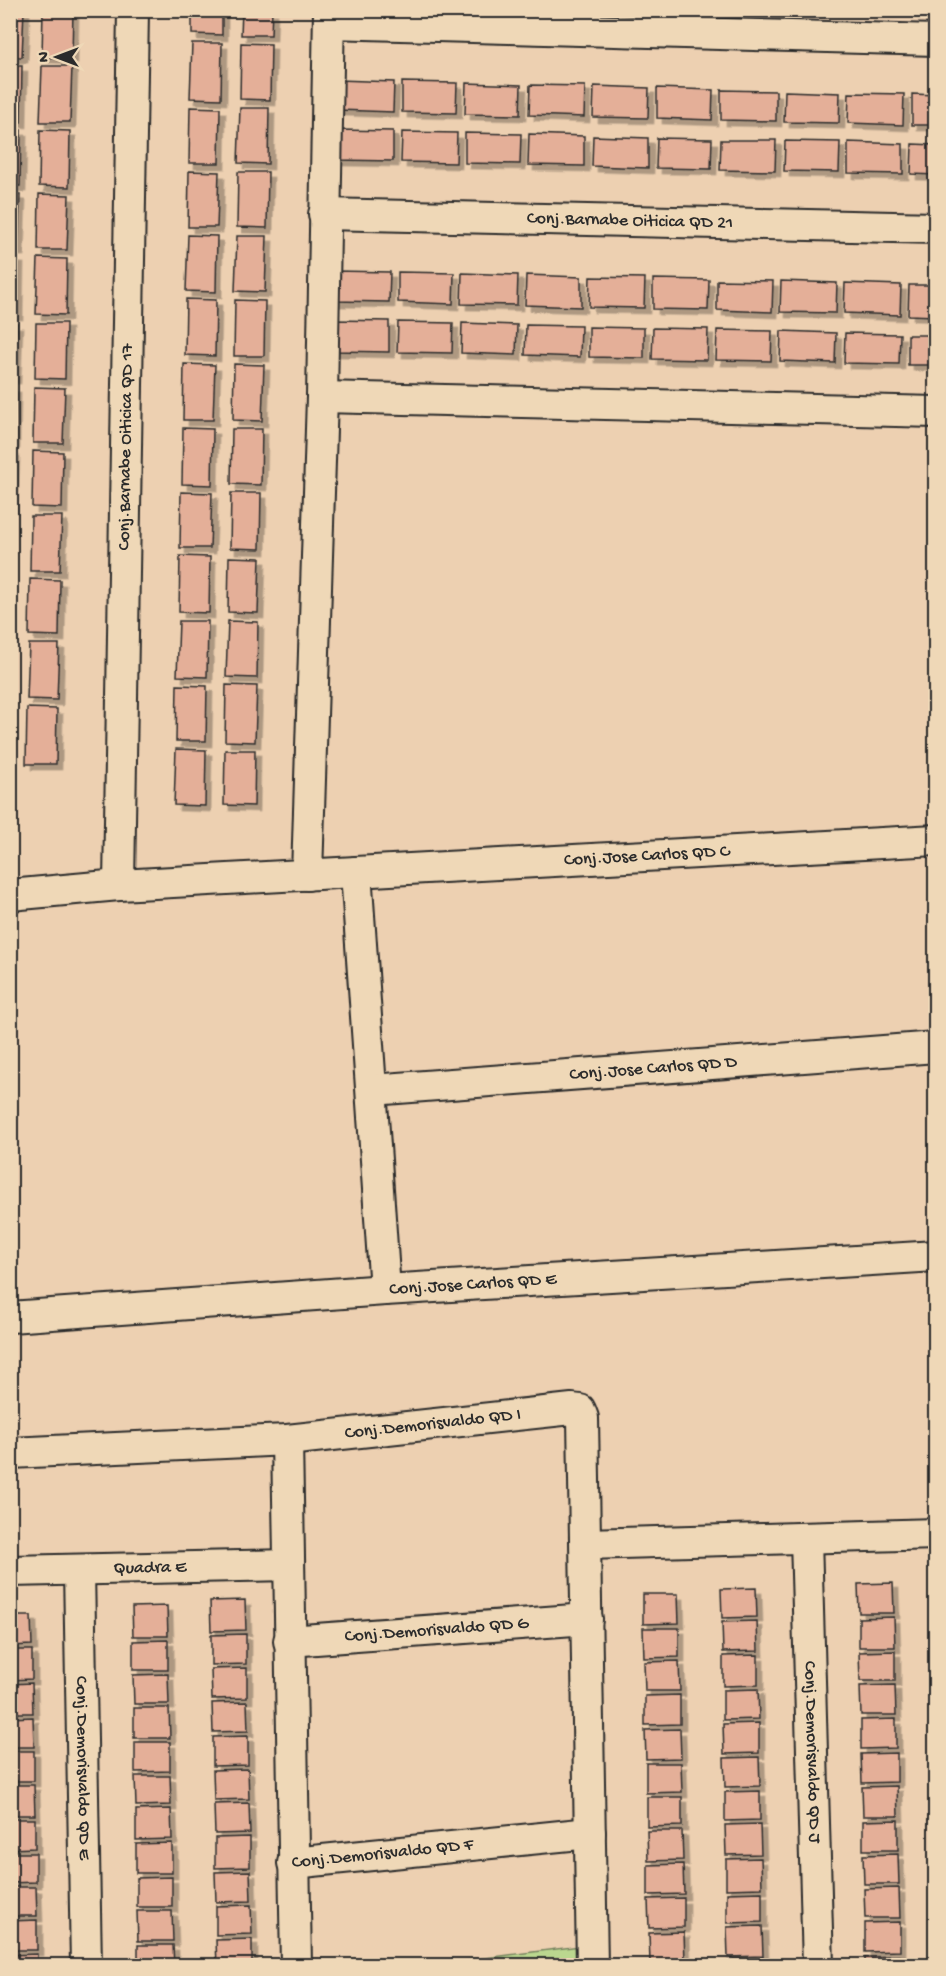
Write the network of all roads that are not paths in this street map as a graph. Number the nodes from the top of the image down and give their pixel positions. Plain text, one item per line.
1 (133, 10) edge
2 (329, 17) edge
3 (936, 40) edge
4 (324, 214) junction
5 (936, 228) edge
6 (322, 397) junction
7 (936, 412) edge
8 (936, 840) edge
9 (356, 872) junction
10 (307, 875) junction
11 (119, 885) junction
12 (10, 895) edge
13 (936, 1047) edge
14 (372, 1090) junction
15 (936, 1256) edge
16 (385, 1290) junction
17 (10, 1317) edge
18 (286, 1440) junction
19 (10, 1453) edge
20 (936, 1534) edge
21 (806, 1538) junction
22 (586, 1544) junction
23 (288, 1565) junction
24 (79, 1570) junction
25 (10, 1571) edge
26 (587, 1619) junction
27 (289, 1641) junction
28 (590, 1833) junction
29 (293, 1863) junction
30 (86, 1965) edge
31 (296, 1965) edge
32 (592, 1965) edge
33 (818, 1965) edge

1 - 11 street, Conj.Barnabe Oiticica QD 17
2 - 3 street
2 - 4 street
4 - 5 street, Conj.Barnabe Oiticica QD 21
4 - 6 street
6 - 7 street
6 - 10 street
8 - 9 street, Conj.Jose Carlos QD C
9 - 10 street, Conj.Jose Carlos QD C
9 - 14 street
10 - 11 street, Conj.Jose Carlos QD C
11 - 12 street, Conj.Jose Carlos QD C
13 - 14 street, Conj.Jose Carlos QD D
14 - 16 street
15 - 16 street, Conj.Jose Carlos QD E
16 - 17 street, Conj.Jose Carlos QD E
18 - 19 street, Conj.Demorisvaldo QD I
18 - 22 street, Conj.Demorisvaldo QD I
18 - 23 street, Conj.Demorisvaldo QD F
20 - 21 street
21 - 22 street
21 - 33 street, Conj.Demorisvaldo QD J
22 - 26 street
23 - 24 street, Quadra E
23 - 27 street, Conj.Demorisvaldo QD F
24 - 25 street, Quadra E
24 - 30 street, Conj.Demorisvaldo QD E
26 - 27 street, Conj.Demorisvaldo QD G
26 - 28 street
27 - 29 street, Conj.Demorisvaldo QD F
28 - 29 street, Conj.Demorisvaldo QD F
28 - 32 street
29 - 31 street

